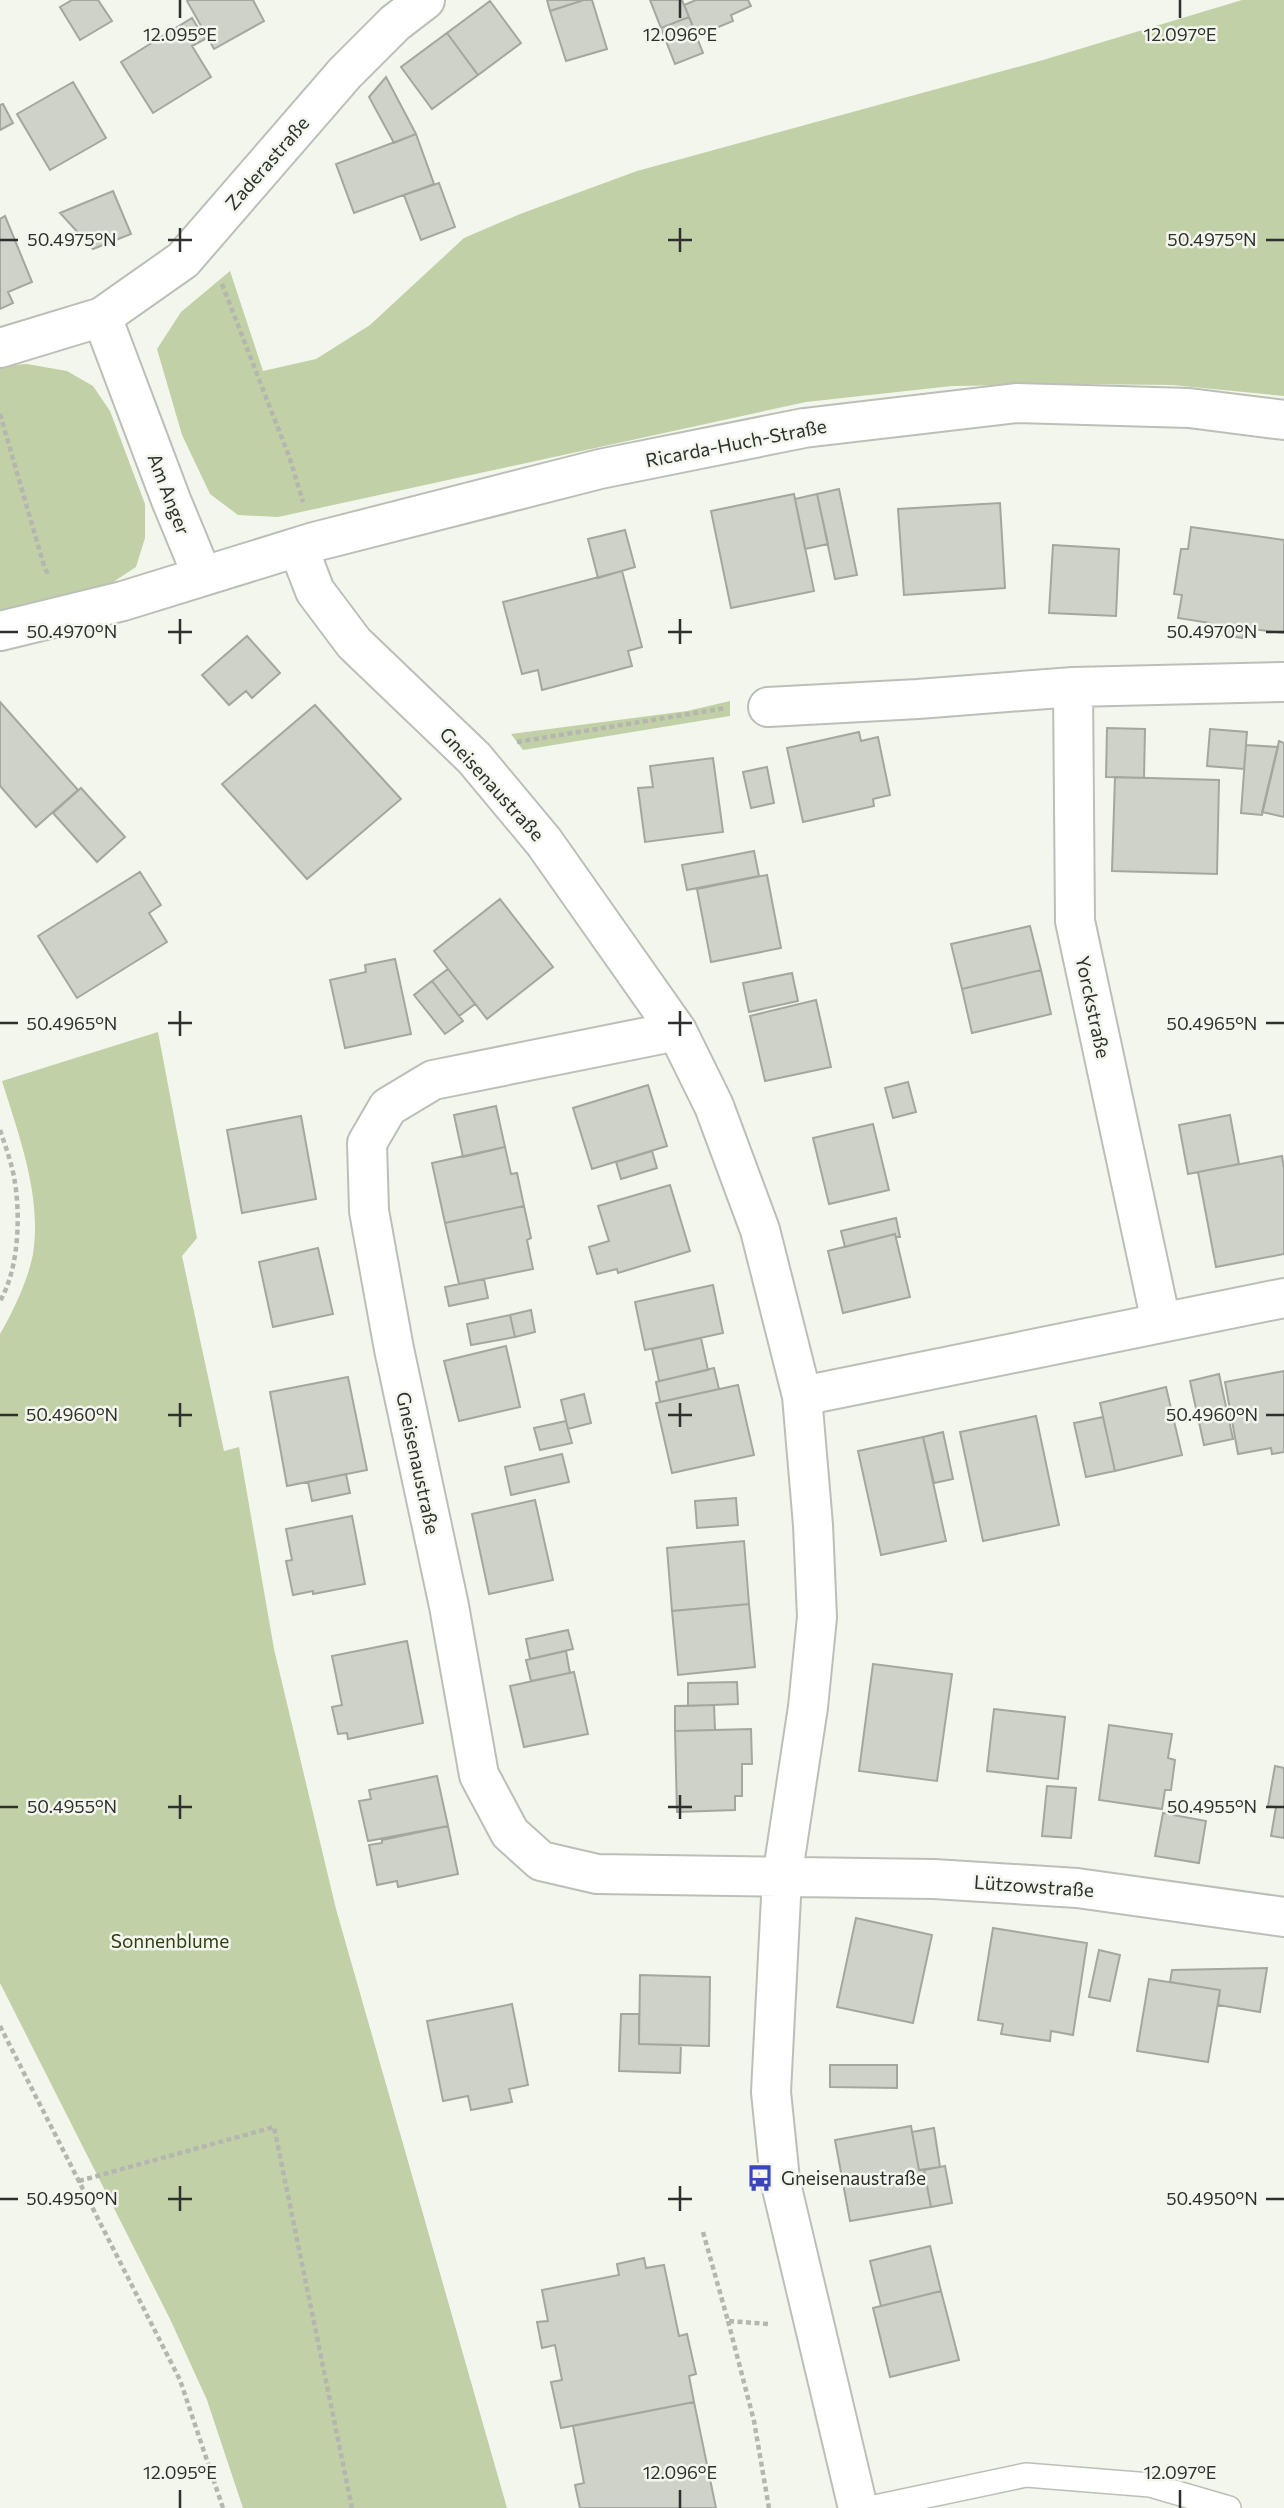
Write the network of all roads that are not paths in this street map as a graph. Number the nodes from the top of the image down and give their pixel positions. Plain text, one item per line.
1 (425, 0) edge
2 (102, 317) junction
3 (0, 348) edge
4 (1284, 421) edge
5 (306, 544) junction
6 (202, 575) junction
7 (0, 631) edge
8 (1284, 682) edge
9 (1073, 687) junction
10 (768, 707) road end
11 (677, 1031) junction
12 (1284, 1297) edge
13 (1161, 1322) junction
14 (802, 1396) junction
15 (782, 1878) junction
16 (1284, 1917) edge
17 (858, 2508) edge
18 (870, 2508) edge
19 (1229, 2508) edge

1 - 2 street, Zaderastraße
2 - 3 street
2 - 6 street, Am Anger
4 - 5 street, Ricarda-Huch-Straße
5 - 6 street, Ricarda-Huch-Straße
5 - 11 street, Gneisenaustraße
6 - 7 street
8 - 9 street
9 - 10 street
9 - 13 street, Yorckstraße
11 - 14 street, Gneisenaustraße
11 - 15 street, Gneisenaustraße
12 - 13 street
13 - 14 street
14 - 15 street, Gneisenaustraße
15 - 16 street, Lützowstraße
15 - 17 street, Gneisenaustraße
18 - 19 lane

